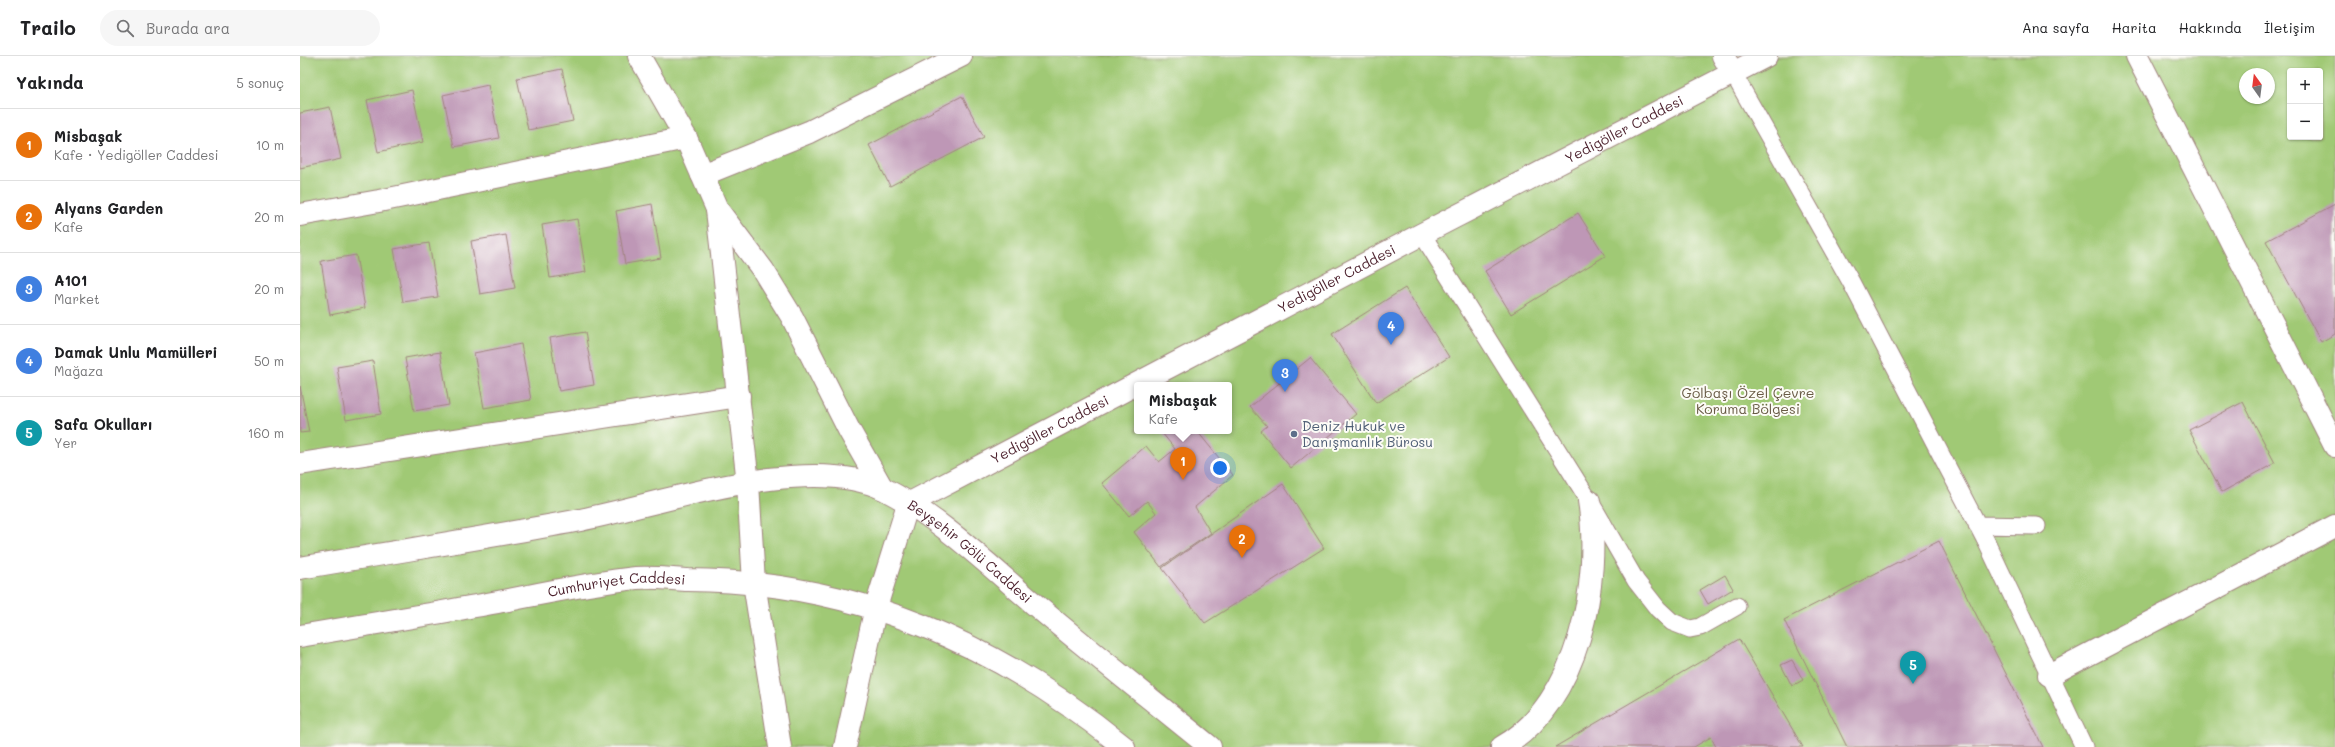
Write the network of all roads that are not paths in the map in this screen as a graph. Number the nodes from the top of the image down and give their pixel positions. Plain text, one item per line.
1 (639, 56) edge
2 (961, 56) edge
3 (1766, 56) edge
4 (2137, 56) edge
5 (1728, 65) edge
6 (686, 138) junction
7 (702, 175) junction
8 (717, 209) junction
9 (300, 215) edge
10 (1422, 234) junction
11 (1140, 382) edge
12 (1134, 385) edge
13 (739, 396) junction
14 (2335, 446) edge
15 (300, 464) edge
16 (748, 483) junction
17 (882, 488) junction
18 (1589, 501) junction
19 (908, 504) junction
20 (1977, 525) junction
21 (2037, 526) dead end
22 (2335, 526) edge
23 (300, 568) edge
24 (754, 583) junction
25 (1737, 606) dead end
26 (876, 607) junction
27 (300, 636) edge
28 (2049, 674) junction
29 (780, 747) edge
30 (845, 747) edge
31 (1124, 747) edge
32 (1210, 747) edge
33 (1502, 747) edge
34 (2084, 747) edge

1 - 6 street
2 - 7 street
3 - 5 street, Yedigöller Caddesi
4 - 14 street
5 - 10 street, Yedigöller Caddesi
5 - 20 lane
6 - 7 street
6 - 9 street
7 - 8 street
8 - 13 street
8 - 17 street
10 - 11 street, Yedigöller Caddesi
10 - 18 lane
12 - 19 street, Yedigöller Caddesi
13 - 15 street
13 - 16 street
16 - 17 street, Beyşehir Gölü Caddesi
16 - 23 street, Beyşehir Gölü Caddesi
16 - 24 street
17 - 19 street, Beyşehir Gölü Caddesi
18 - 25 lane
18 - 33 street
19 - 26 street
19 - 32 street, Beyşehir Gölü Caddesi
20 - 21 lane
20 - 28 lane
22 - 28 street
24 - 26 street, Cumhuriyet Caddesi
24 - 27 street, Cumhuriyet Caddesi
24 - 29 street
26 - 30 street
26 - 31 street, Cumhuriyet Caddesi
28 - 34 lane

